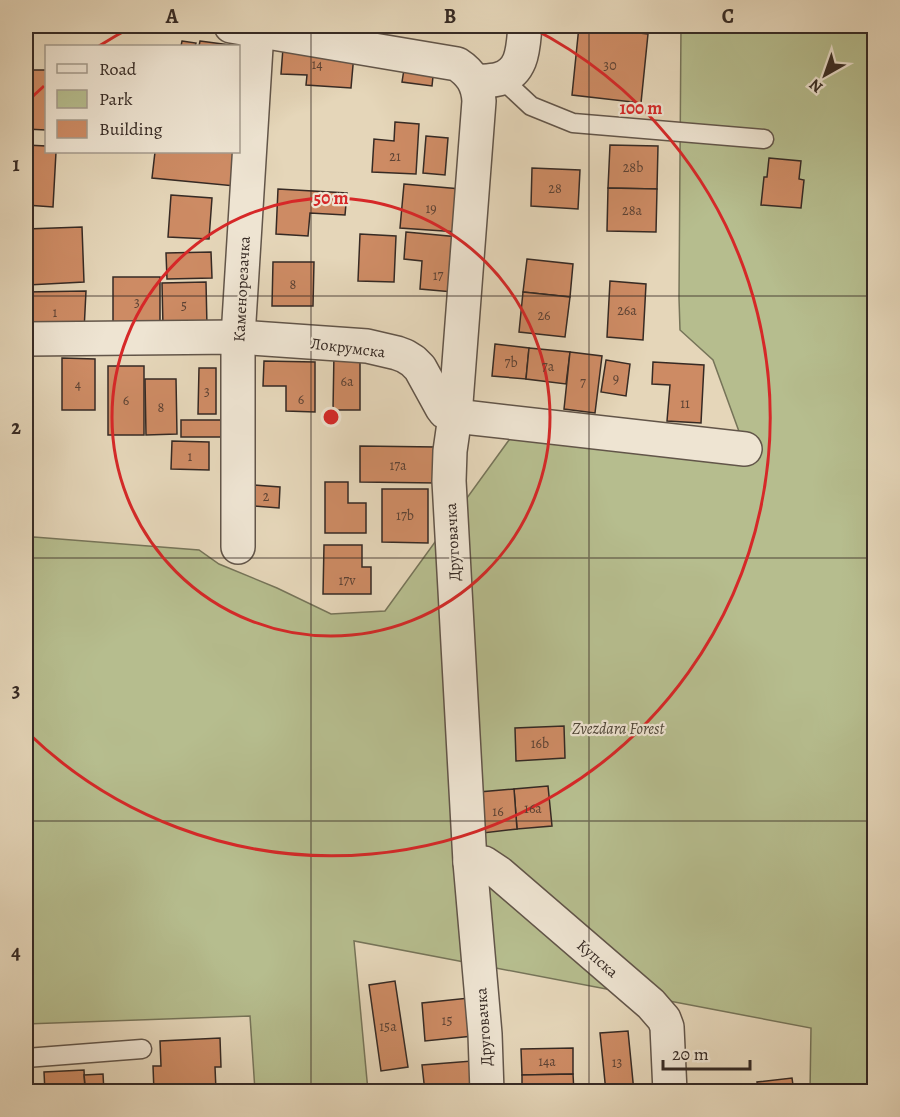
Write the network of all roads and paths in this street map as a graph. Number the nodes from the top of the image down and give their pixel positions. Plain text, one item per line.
1 (525, 26) edge
2 (266, 29) edge
3 (488, 80) junction
4 (764, 139) dead end
5 (238, 337) junction
6 (26, 339) edge
7 (455, 416) junction
8 (745, 448) dead end
9 (238, 547) dead end
10 (470, 862) junction
11 (142, 1048) dead end
12 (26, 1058) edge
13 (487, 1092) edge
14 (670, 1092) edge

1 - 3 street
2 - 3 street
2 - 5 street, Каменорезачка
3 - 4 lane
3 - 7 street, Друговачка
5 - 6 street, Локрумска
5 - 7 street, Локрумска
5 - 9 street, Каменорезачка
7 - 8 street
7 - 10 street, Друговачка
10 - 13 street, Друговачка
10 - 14 street, Купска
11 - 12 lane

